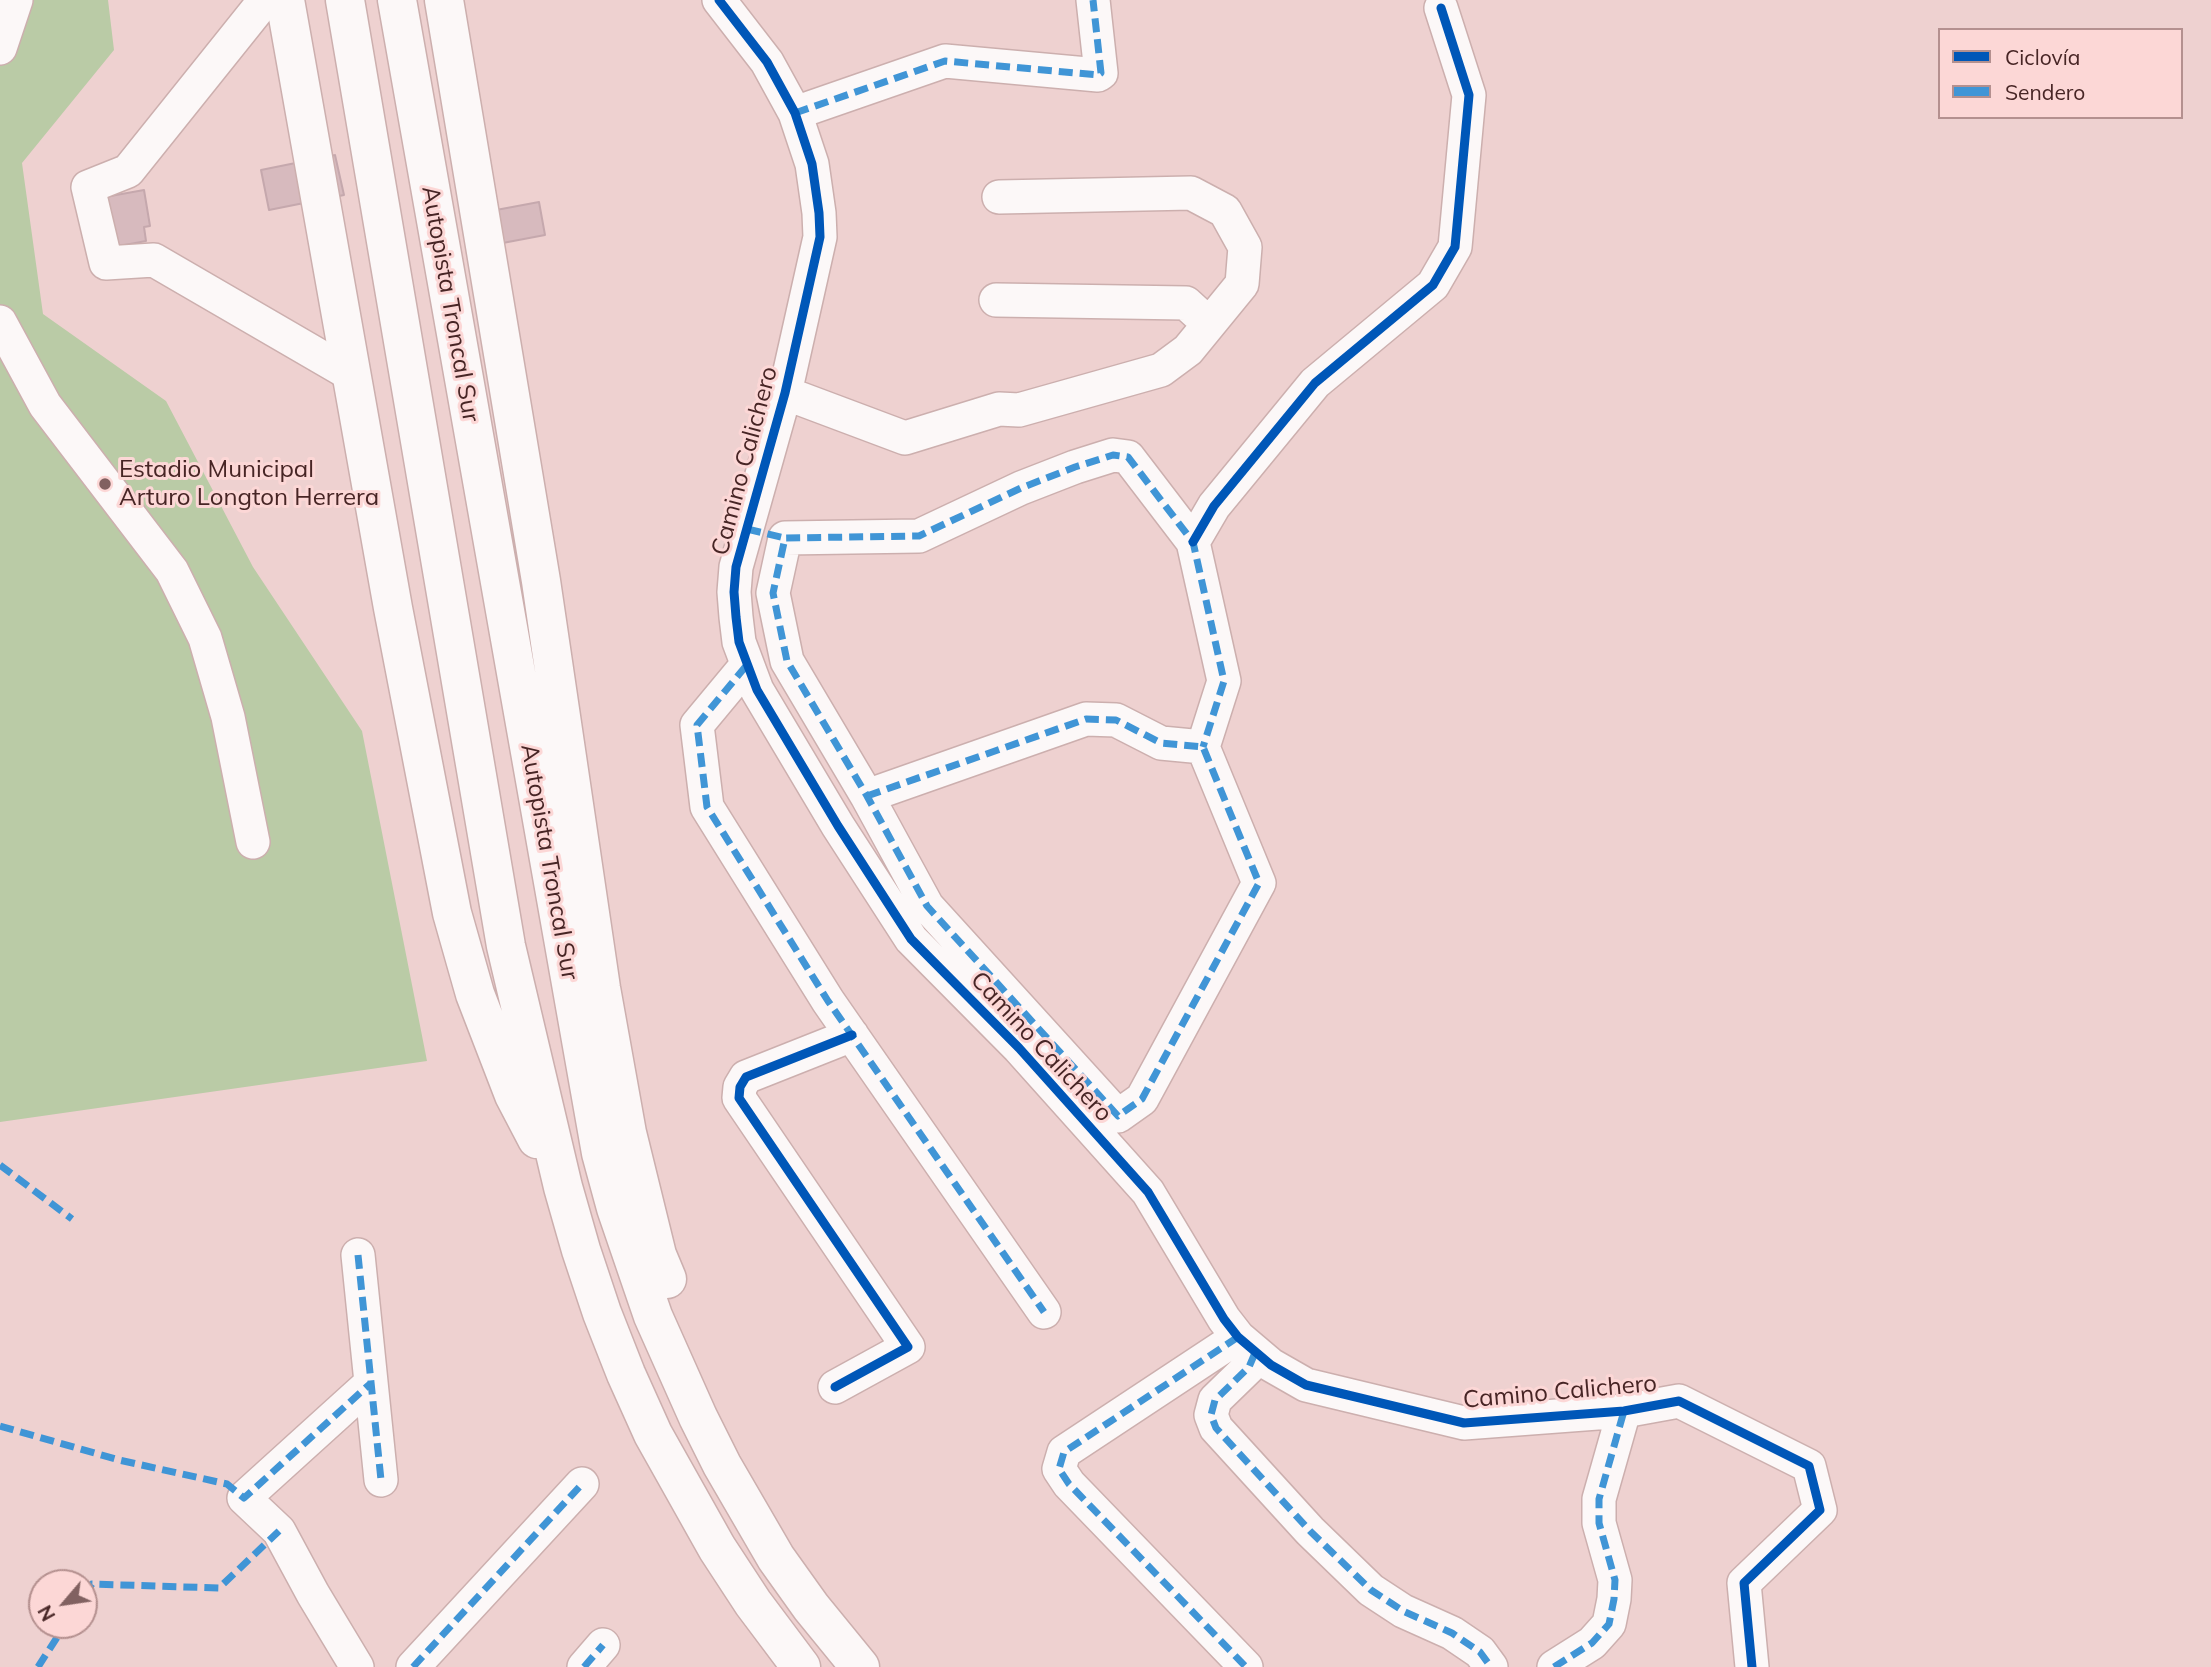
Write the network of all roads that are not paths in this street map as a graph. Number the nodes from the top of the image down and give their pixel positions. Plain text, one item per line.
1 (16, 0) edge
2 (265, 0) edge
3 (285, 0) edge
4 (345, 0) edge
5 (397, 0) edge
6 (444, 0) edge
7 (719, 0) edge
8 (1093, 0) edge
9 (1441, 8) dead end
10 (0, 48) edge
11 (795, 113) junction
12 (999, 197) dead end
13 (996, 300) dead end
14 (0, 322) edge
15 (1209, 324) junction
16 (352, 374) junction
17 (785, 393) junction
18 (747, 529) junction
19 (785, 538) junction
20 (1193, 541) junction
21 (746, 666) junction
22 (1203, 747) junction
23 (867, 796) junction
24 (253, 842) dead end
25 (852, 1035) junction
26 (563, 1187) junction
27 (358, 1255) dead end
28 (1044, 1312) dead end
29 (1247, 1345) junction
30 (371, 1383) junction
31 (835, 1387) dead end
32 (1624, 1411) junction
33 (381, 1480) dead end
34 (582, 1484) dead end
35 (776, 1558) junction
36 (357, 1667) edge
37 (413, 1667) edge
38 (801, 1667) edge
39 (860, 1667) edge
40 (1246, 1667) edge
41 (1492, 1667) edge
42 (1554, 1667) edge
43 (1752, 1667) edge

1 - 10 street
2 - 16 street
3 - 16 highway
4 - 26 highway
5 - 35 highway, Autopista Troncal Sur
6 - 35 highway
7 - 11 street, Camino Calichero
8 - 11 street
9 - 20 street
11 - 17 street, Camino Calichero
12 - 15 street
13 - 15 street
14 - 24 street
15 - 17 street
16 - 26 highway
17 - 18 street, Camino Calichero
18 - 19 street
18 - 21 street, Camino Calichero
19 - 20 street
19 - 23 street
20 - 22 street
21 - 25 street
21 - 29 street, Camino Calichero
22 - 23 street
22 - 23 street
25 - 28 street
25 - 31 street
26 - 38 highway
27 - 30 street
29 - 32 street, Camino Calichero
29 - 40 street
29 - 41 street
30 - 33 street
30 - 36 street
32 - 42 street
32 - 43 street, Camino Calichero
34 - 37 street
35 - 39 highway, Autopista Troncal Sur

